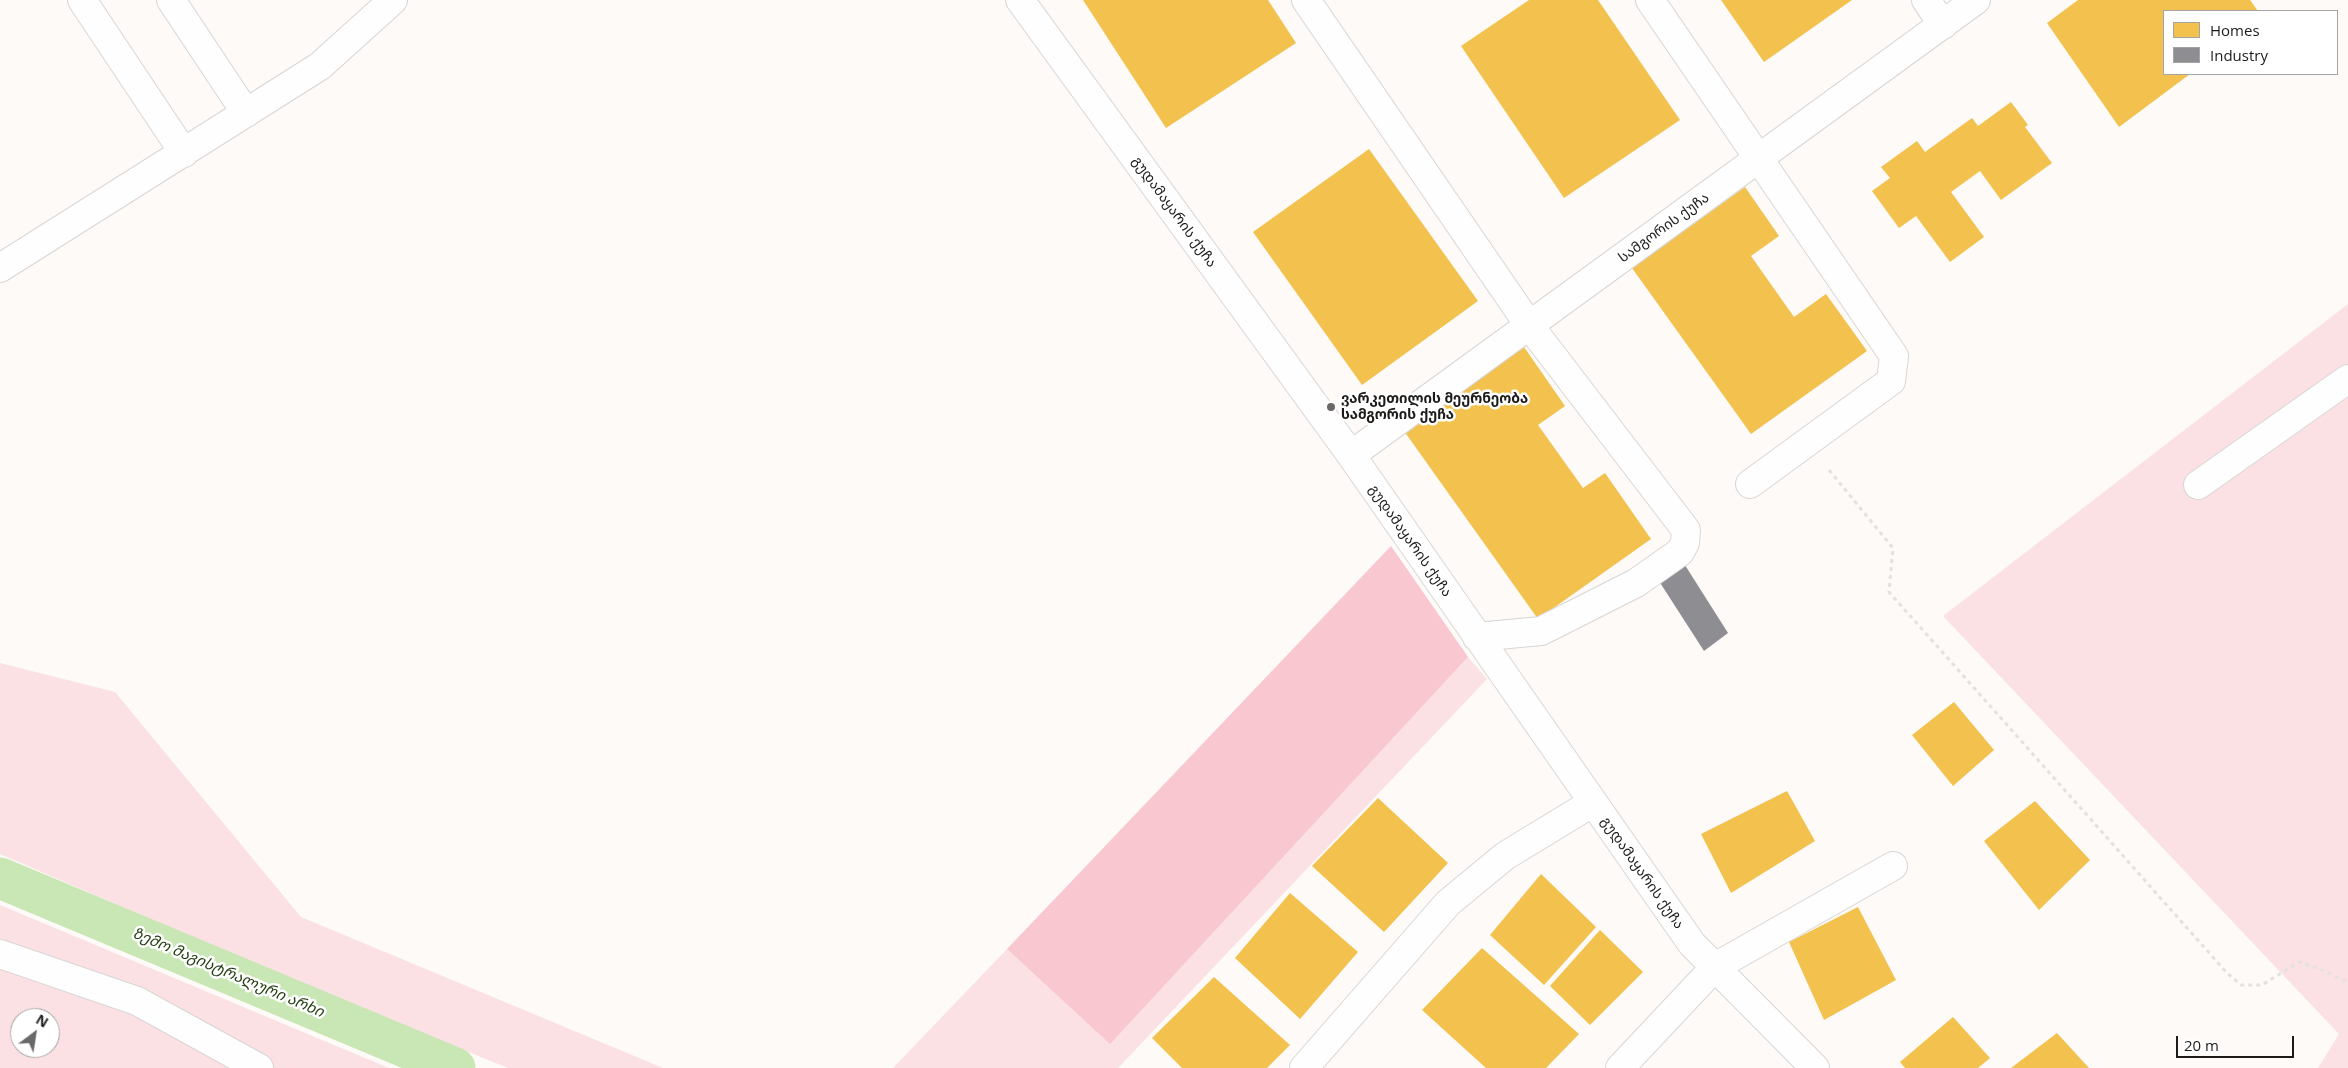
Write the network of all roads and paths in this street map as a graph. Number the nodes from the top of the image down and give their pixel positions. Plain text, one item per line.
1 (82, 0) edge
2 (171, 0) edge
3 (393, 0) edge
4 (1020, 0) edge
5 (1306, 0) edge
6 (1650, 0) edge
7 (1926, 0) edge
8 (1976, 0) edge
9 (1943, 25) junction
10 (246, 113) junction
11 (184, 153) junction
12 (1759, 159) junction
13 (0, 268) edge
14 (1529, 325) junction
15 (2348, 379) edge
16 (1807, 442) junction
17 (1351, 455) junction
18 (1750, 484) dead end
19 (2198, 485) dead end
20 (1477, 637) junction
21 (1592, 803) junction
22 (1894, 866) dead end
23 (0, 954) edge
24 (1715, 967) junction
25 (2348, 983) edge
26 (259, 1068) edge
27 (1304, 1068) edge
28 (1620, 1068) edge
29 (1815, 1068) edge

1 - 11 street
2 - 10 street
3 - 10 street
4 - 17 street, გუდამაყარის ქუჩა
5 - 14 street
6 - 12 street
7 - 9 street
8 - 9 street, სამგორის ქუჩა
9 - 12 street, სამგორის ქუჩა
10 - 11 street
11 - 13 street
12 - 14 street, სამგორის ქუჩა
12 - 16 street
14 - 17 street, სამგორის ქუჩა
14 - 20 street
15 - 19 street
16 - 18 street
16 - 25 path
17 - 20 street, გუდამაყარის ქუჩა
20 - 21 street, გუდამაყარის ქუჩა
21 - 24 street, გუდამაყარის ქუჩა
21 - 27 street
22 - 24 street
23 - 26 street
24 - 28 street
24 - 29 street, გუდამაყარის ქუჩა

